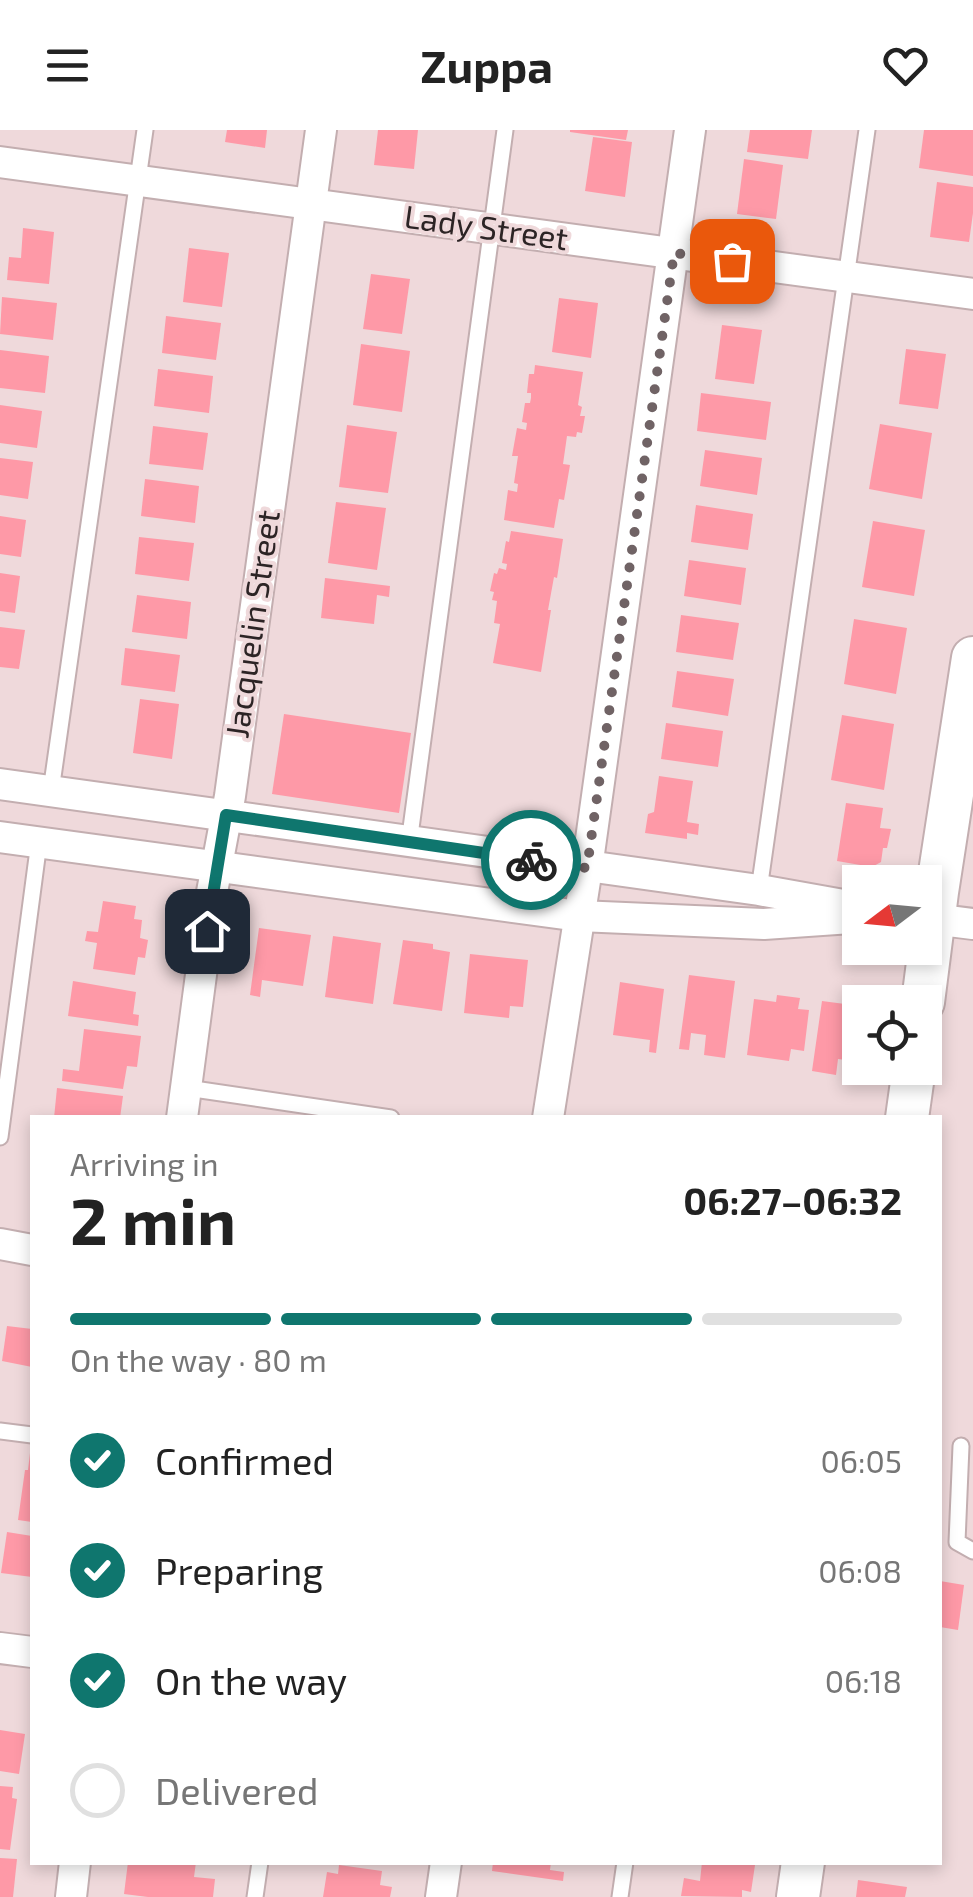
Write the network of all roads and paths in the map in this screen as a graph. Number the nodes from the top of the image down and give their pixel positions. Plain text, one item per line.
1 (145, 130) edge
2 (321, 130) edge
3 (505, 130) edge
4 (690, 130) edge
5 (867, 130) edge
6 (0, 162) edge
7 (138, 180) junction
8 (311, 204) junction
9 (491, 229) junction
10 (674, 253) junction
11 (846, 277) junction
12 (973, 294) edge
13 (973, 658) edge
14 (0, 784) edge
15 (51, 790) junction
16 (226, 815) junction
17 (0, 837) edge
18 (39, 842) junction
19 (409, 843) junction
20 (217, 866) junction
21 (587, 868) junction
22 (759, 890) junction
23 (842, 905) edge
24 (579, 916) junction
25 (842, 918) edge
26 (944, 920) edge
27 (927, 985) edge
28 (911, 1085) edge
29 (184, 1102) edge
30 (360, 1115) edge
31 (548, 1115) edge
32 (906, 1115) edge
33 (0, 1136) edge
34 (0, 1244) edge
35 (30, 1250) edge
36 (0, 1431) edge
37 (30, 1436) edge
38 (962, 1446) dead end
39 (973, 1551) edge
40 (0, 1648) edge
41 (30, 1652) edge
42 (75, 1865) edge
43 (260, 1865) edge
44 (446, 1865) edge
45 (625, 1865) edge
46 (802, 1865) edge
47 (71, 1897) edge
48 (255, 1897) edge
49 (441, 1897) edge
50 (620, 1897) edge
51 (798, 1897) edge

1 - 7 lane
2 - 8 street, Jacquelin Street
3 - 9 lane
4 - 10 street
5 - 11 lane
6 - 7 street, Lady Street
7 - 8 street, Lady Street
7 - 15 lane
8 - 9 street, Lady Street
8 - 16 street, Jacquelin Street
9 - 10 street, Lady Street
9 - 19 lane
10 - 11 street, Lady Street
10 - 21 street
11 - 12 street, Lady Street
11 - 22 lane
13 - 26 street
14 - 15 street
15 - 16 street
16 - 19 street
16 - 20 street, Jacquelin Street
17 - 18 street
18 - 20 street
18 - 33 lane
19 - 21 street
20 - 24 street
20 - 29 street, Jacquelin Street
21 - 22 street
21 - 24 street
22 - 23 street
24 - 25 street
24 - 31 street
26 - 27 street
28 - 32 street
29 - 30 lane
34 - 35 street
36 - 37 lane
38 - 39 lane
40 - 41 street
42 - 47 street
43 - 48 lane
44 - 49 street
45 - 50 lane
46 - 51 street

